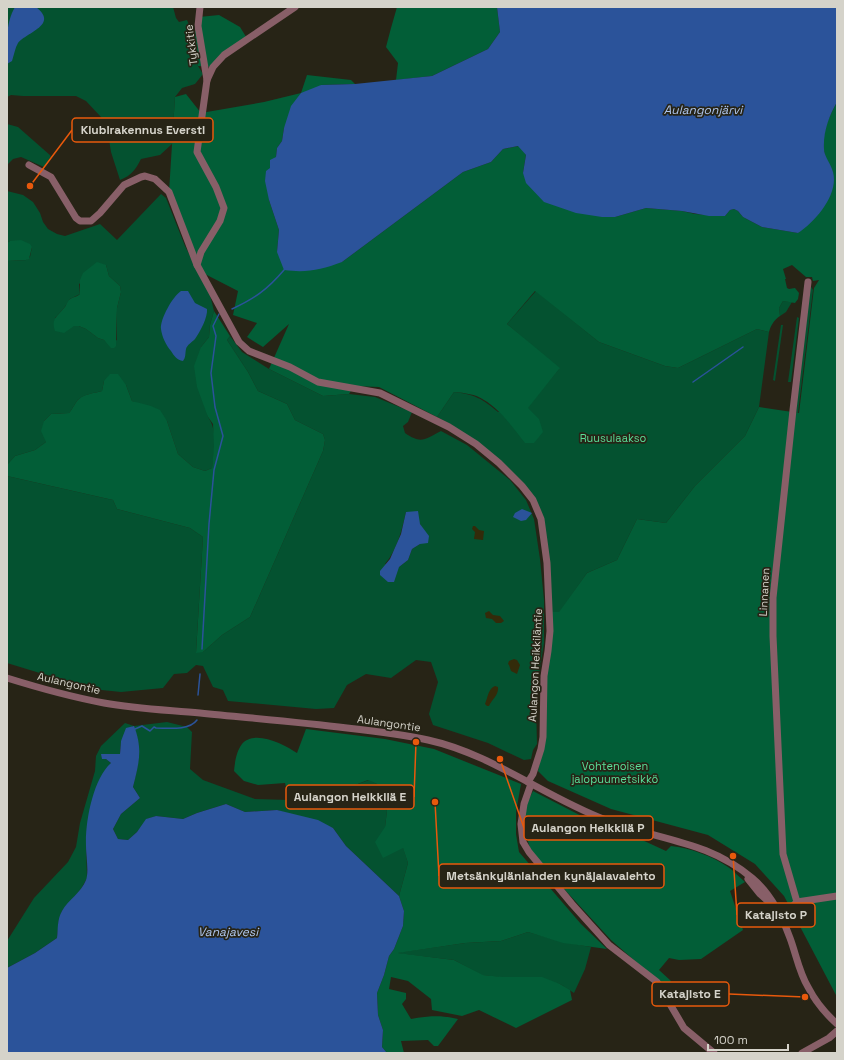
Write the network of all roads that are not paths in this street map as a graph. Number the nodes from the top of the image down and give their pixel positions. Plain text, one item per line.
1 (200, 7) edge
2 (295, 7) edge
3 (207, 80) junction
4 (29, 165) dead end
5 (197, 265) junction
6 (808, 282) dead end
7 (7, 678) edge
8 (530, 783) junction
9 (837, 896) edge
10 (795, 903) junction
11 (779, 913) junction
12 (837, 1024) edge
13 (837, 1031) edge
14 (714, 1053) edge
15 (802, 1053) edge

1 - 3 street, Tykkitie
2 - 3 street
3 - 5 street
4 - 5 street, Aulangon Heikkiläntie
5 - 8 street, Aulangon Heikkiläntie
6 - 10 street, Linnanen
7 - 8 street, Aulangontie
8 - 11 street, Aulangontie
8 - 14 street, Aulangon Heikkiläntie
9 - 10 street
10 - 11 street
11 - 12 street, Aulangontie
13 - 15 street

